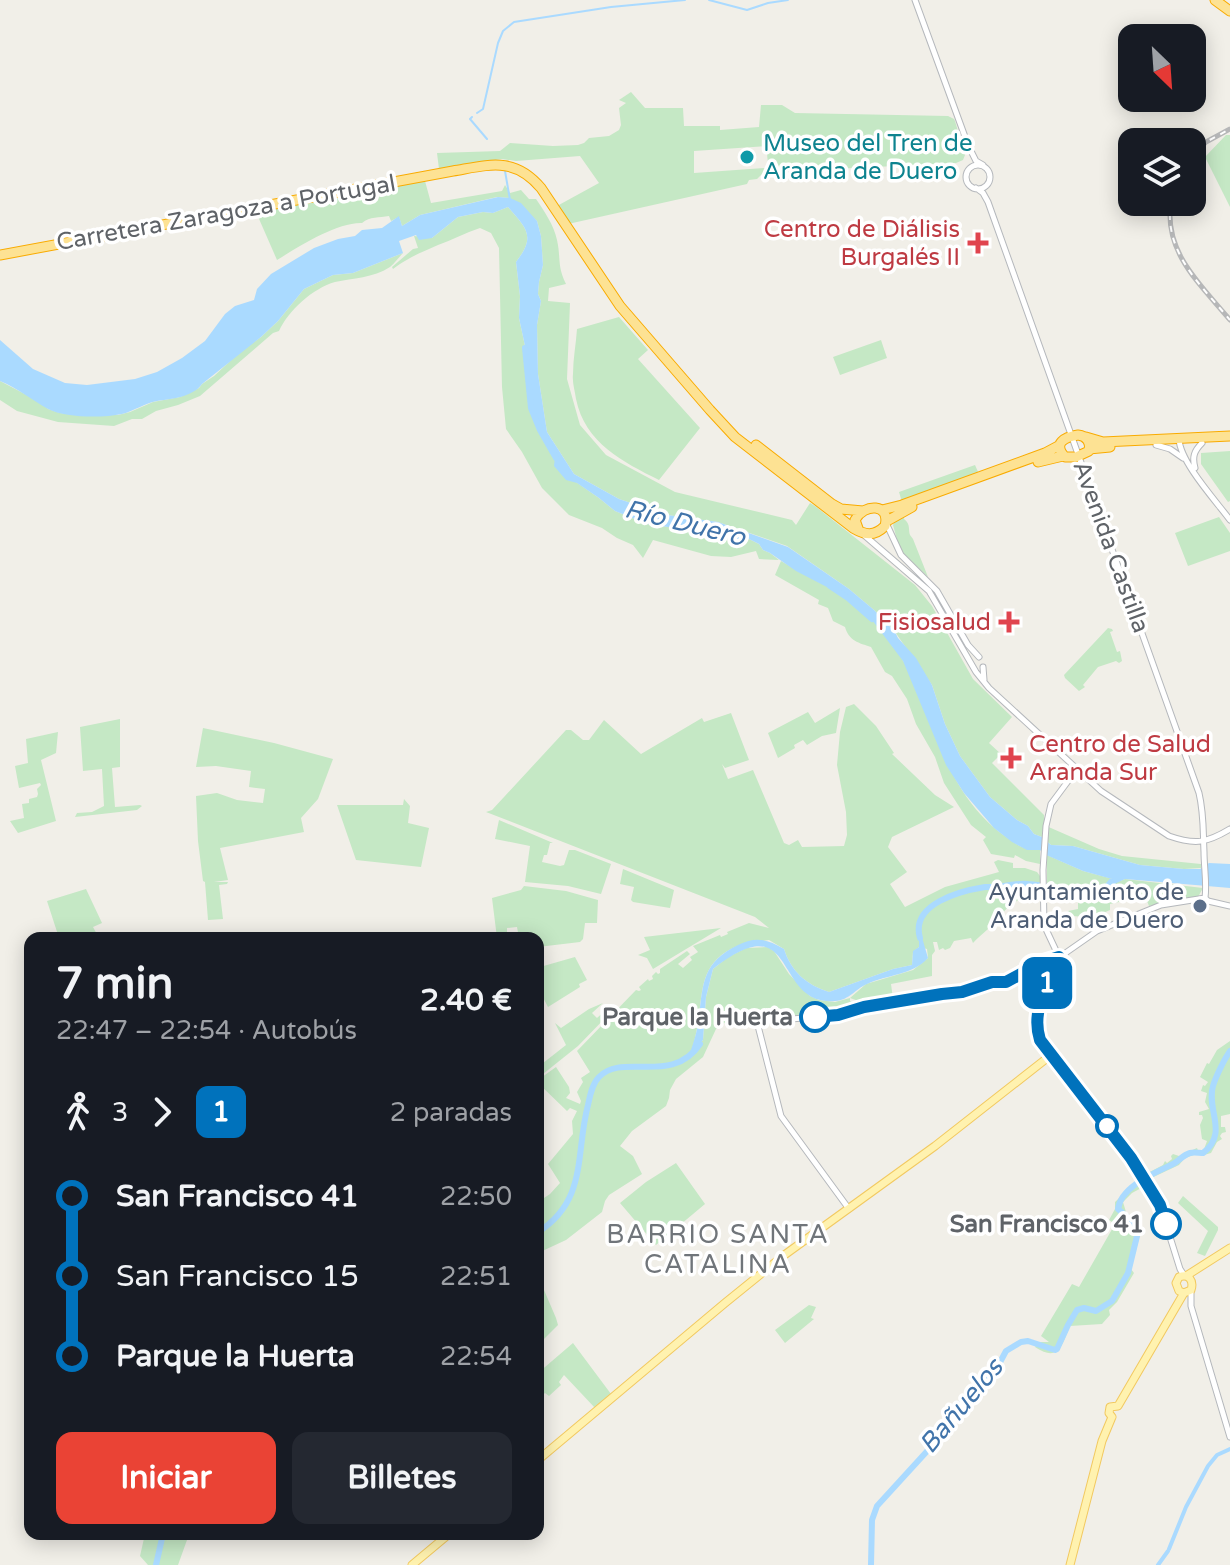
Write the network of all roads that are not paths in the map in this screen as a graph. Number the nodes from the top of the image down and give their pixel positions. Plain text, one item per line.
1 (915, 0) edge
2 (1215, 0) edge
3 (1230, 11) edge
4 (968, 145) junction
5 (983, 165) junction
6 (970, 168) junction
7 (988, 184) junction
8 (976, 188) junction
9 (988, 202) junction
10 (0, 255) edge
11 (606, 286) junction
12 (1071, 436) junction
13 (1086, 437) junction
14 (1230, 438) edge
15 (1180, 442) junction
16 (1202, 443) junction
17 (1060, 445) junction
18 (1156, 445) junction
19 (1089, 449) junction
20 (1063, 456) junction
21 (1079, 457) junction
22 (1186, 461) junction
23 (1195, 468) junction
24 (882, 510) junction
25 (863, 511) junction
26 (1230, 517) edge
27 (888, 521) junction
28 (861, 532) junction
29 (979, 657) junction
30 (973, 666) junction
31 (983, 667) junction
32 (986, 685) junction
33 (1078, 770) junction
34 (1230, 829) edge
35 (1204, 841) junction
36 (1205, 898) junction
37 (1230, 906) edge
38 (1059, 957) junction
39 (1051, 1055) junction
40 (849, 1209) junction
41 (1230, 1248) edge
42 (1186, 1275) junction
43 (1186, 1293) junction
44 (1178, 1303) junction
45 (1194, 1315) junction
46 (1230, 1437) edge
47 (544, 1455) edge
48 (442, 1540) edge
49 (412, 1565) edge
50 (1070, 1565) edge

1 - 4 street
2 - 3 highway
4 - 5 street
4 - 6 street
5 - 6 street
5 - 7 street
6 - 8 street
7 - 8 street
7 - 9 street, Avenida Castilla
8 - 9 street, Avenida Castilla
9 - 12 street, Avenida Castilla
10 - 11 highway, Carretera Zaragoza a Portugal
11 - 25 highway
11 - 28 highway
12 - 13 highway
12 - 17 highway
12 - 21 street, Avenida Castilla
13 - 15 highway
13 - 19 highway
14 - 15 highway
14 - 16 highway
15 - 16 highway
15 - 18 highway
15 - 22 street
15 - 23 street
16 - 23 street
17 - 20 highway
17 - 24 highway
18 - 19 highway
18 - 22 street
19 - 21 highway
20 - 21 highway
20 - 27 highway
21 - 35 street, Avenida Castilla
22 - 26 street
23 - 26 street
24 - 25 highway
24 - 27 highway
25 - 28 highway
27 - 28 highway
27 - 29 street
28 - 30 street
29 - 30 street
29 - 31 street
30 - 31 street
30 - 32 street
31 - 32 street
32 - 33 street
33 - 35 street
33 - 38 street
34 - 35 street
35 - 36 street, Avenida Castilla
36 - 37 street
36 - 38 street
38 - 39 street
38 - 40 street
39 - 40 main road
39 - 42 street
40 - 47 main road
41 - 42 main road
42 - 43 main road
42 - 43 main road
43 - 44 main road
43 - 45 street
44 - 45 street
44 - 50 main road
45 - 46 street
48 - 49 main road

